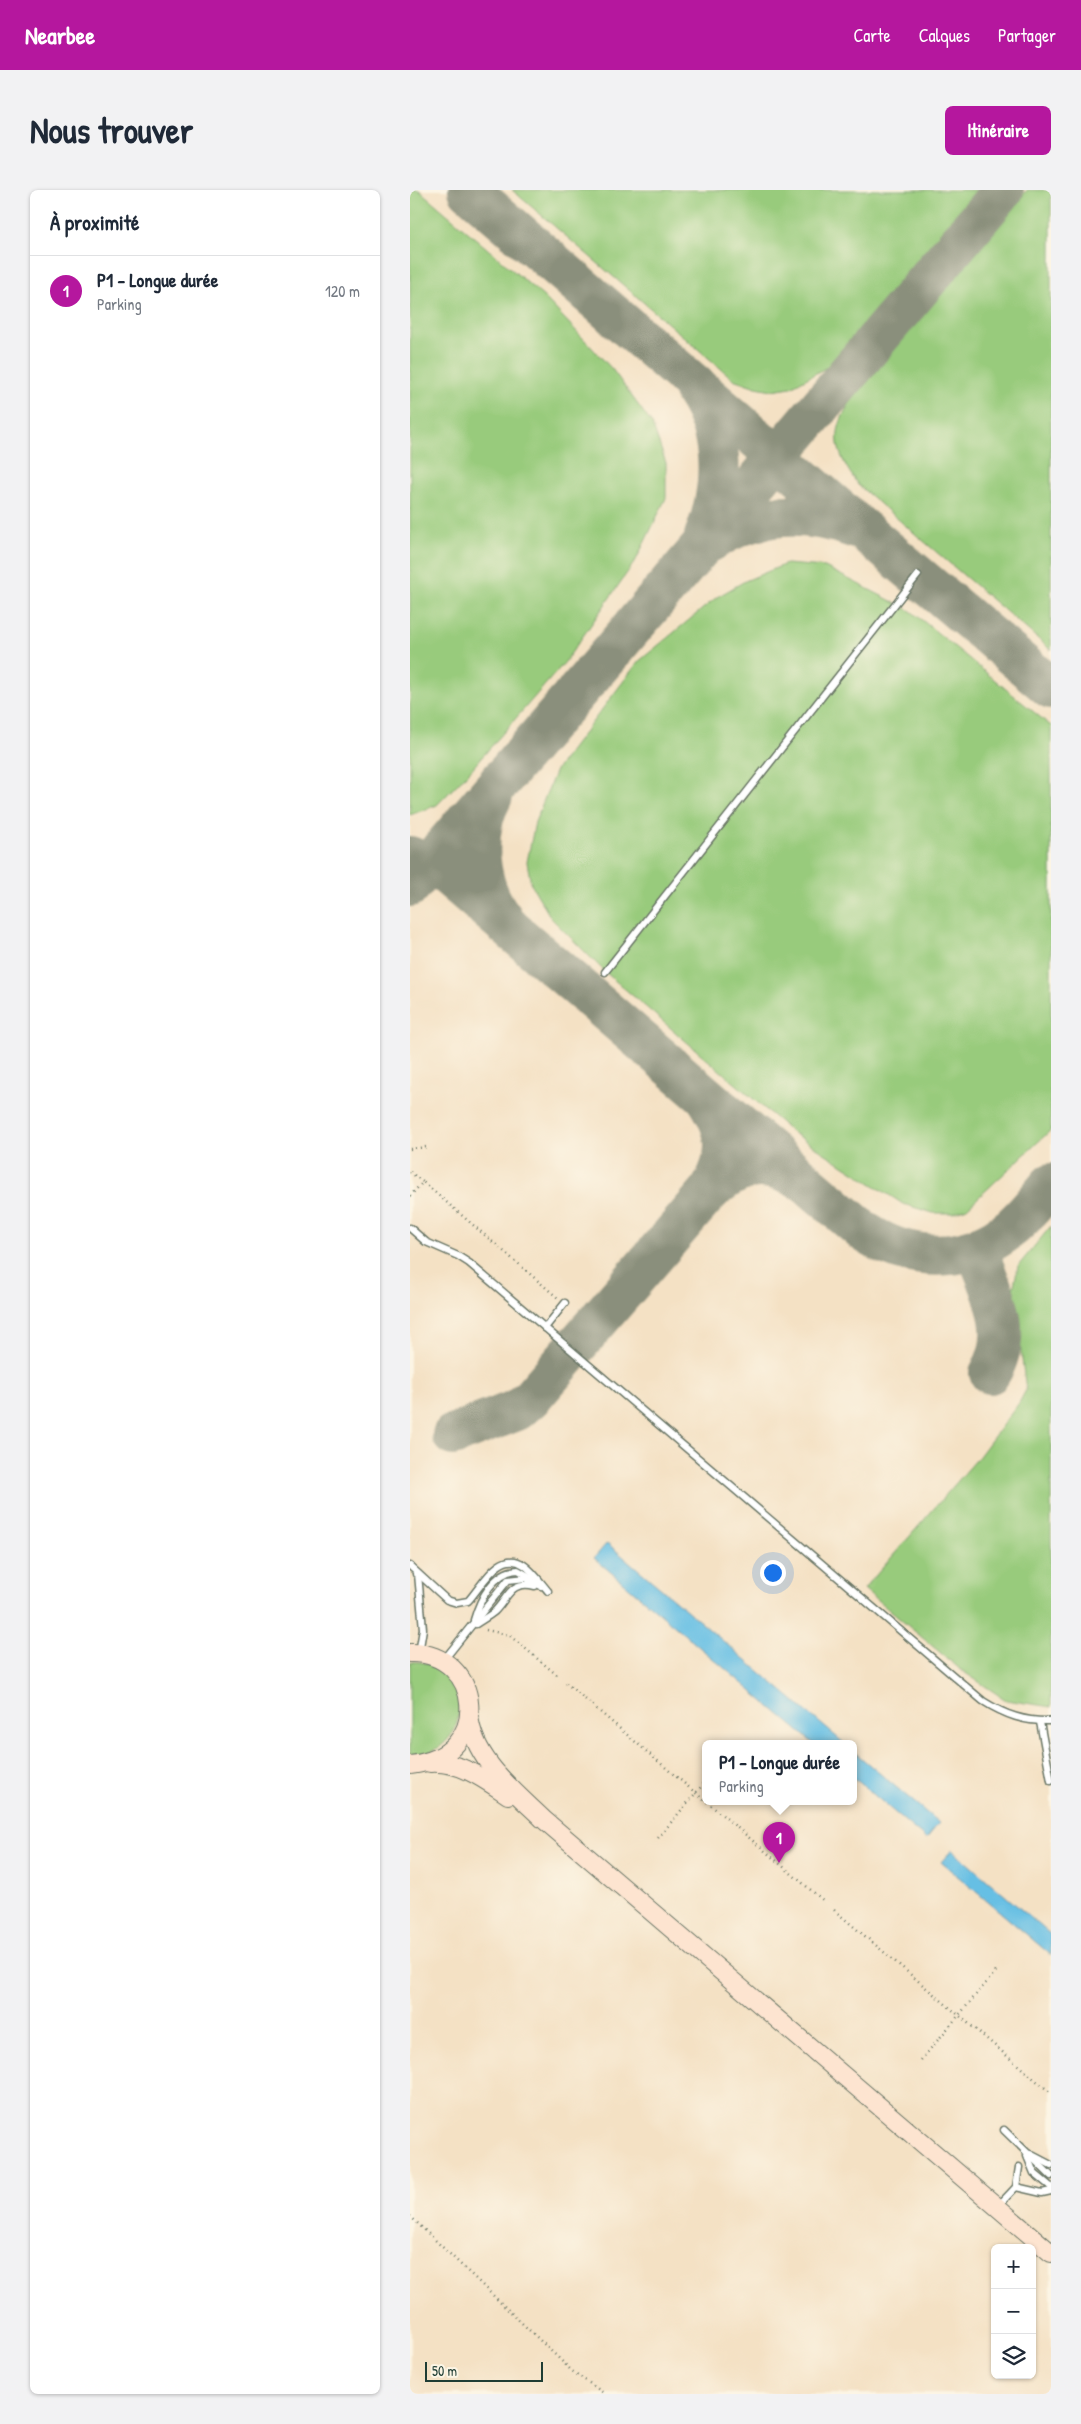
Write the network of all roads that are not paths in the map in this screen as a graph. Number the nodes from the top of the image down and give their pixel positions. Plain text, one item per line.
1 (918, 575) dead end
2 (605, 972) dead end
3 (410, 1228) edge
4 (565, 1303) road end
5 (545, 1328) junction
6 (410, 1566) edge
7 (410, 1572) edge
8 (418, 1574) junction
9 (548, 1591) junction
10 (472, 1626) junction
11 (414, 1651) edge
12 (443, 1661) junction
13 (469, 1715) junction
14 (1051, 1721) edge
15 (1040, 1722) junction
16 (415, 1764) edge
17 (1051, 1781) edge
18 (543, 1819) junction
19 (1004, 2130) dead end
20 (1026, 2153) junction
21 (1051, 2165) edge
22 (1019, 2167) dead end
23 (1051, 2176) edge
24 (1016, 2188) junction
25 (1051, 2189) edge
26 (997, 2208) junction
27 (1051, 2253) edge

1 - 2 lane
3 - 5 lane
4 - 5 lane
5 - 15 lane
6 - 8 lane
7 - 8 lane
8 - 9 lane
8 - 11 lane
9 - 10 lane
9 - 10 lane
10 - 12 lane
11 - 12 street
12 - 13 street
13 - 16 street
13 - 18 street
14 - 15 lane
15 - 17 lane
16 - 18 street
18 - 26 street
19 - 20 lane
20 - 21 lane
20 - 23 lane
20 - 25 lane
22 - 24 lane
24 - 25 lane
24 - 26 lane
26 - 27 street

